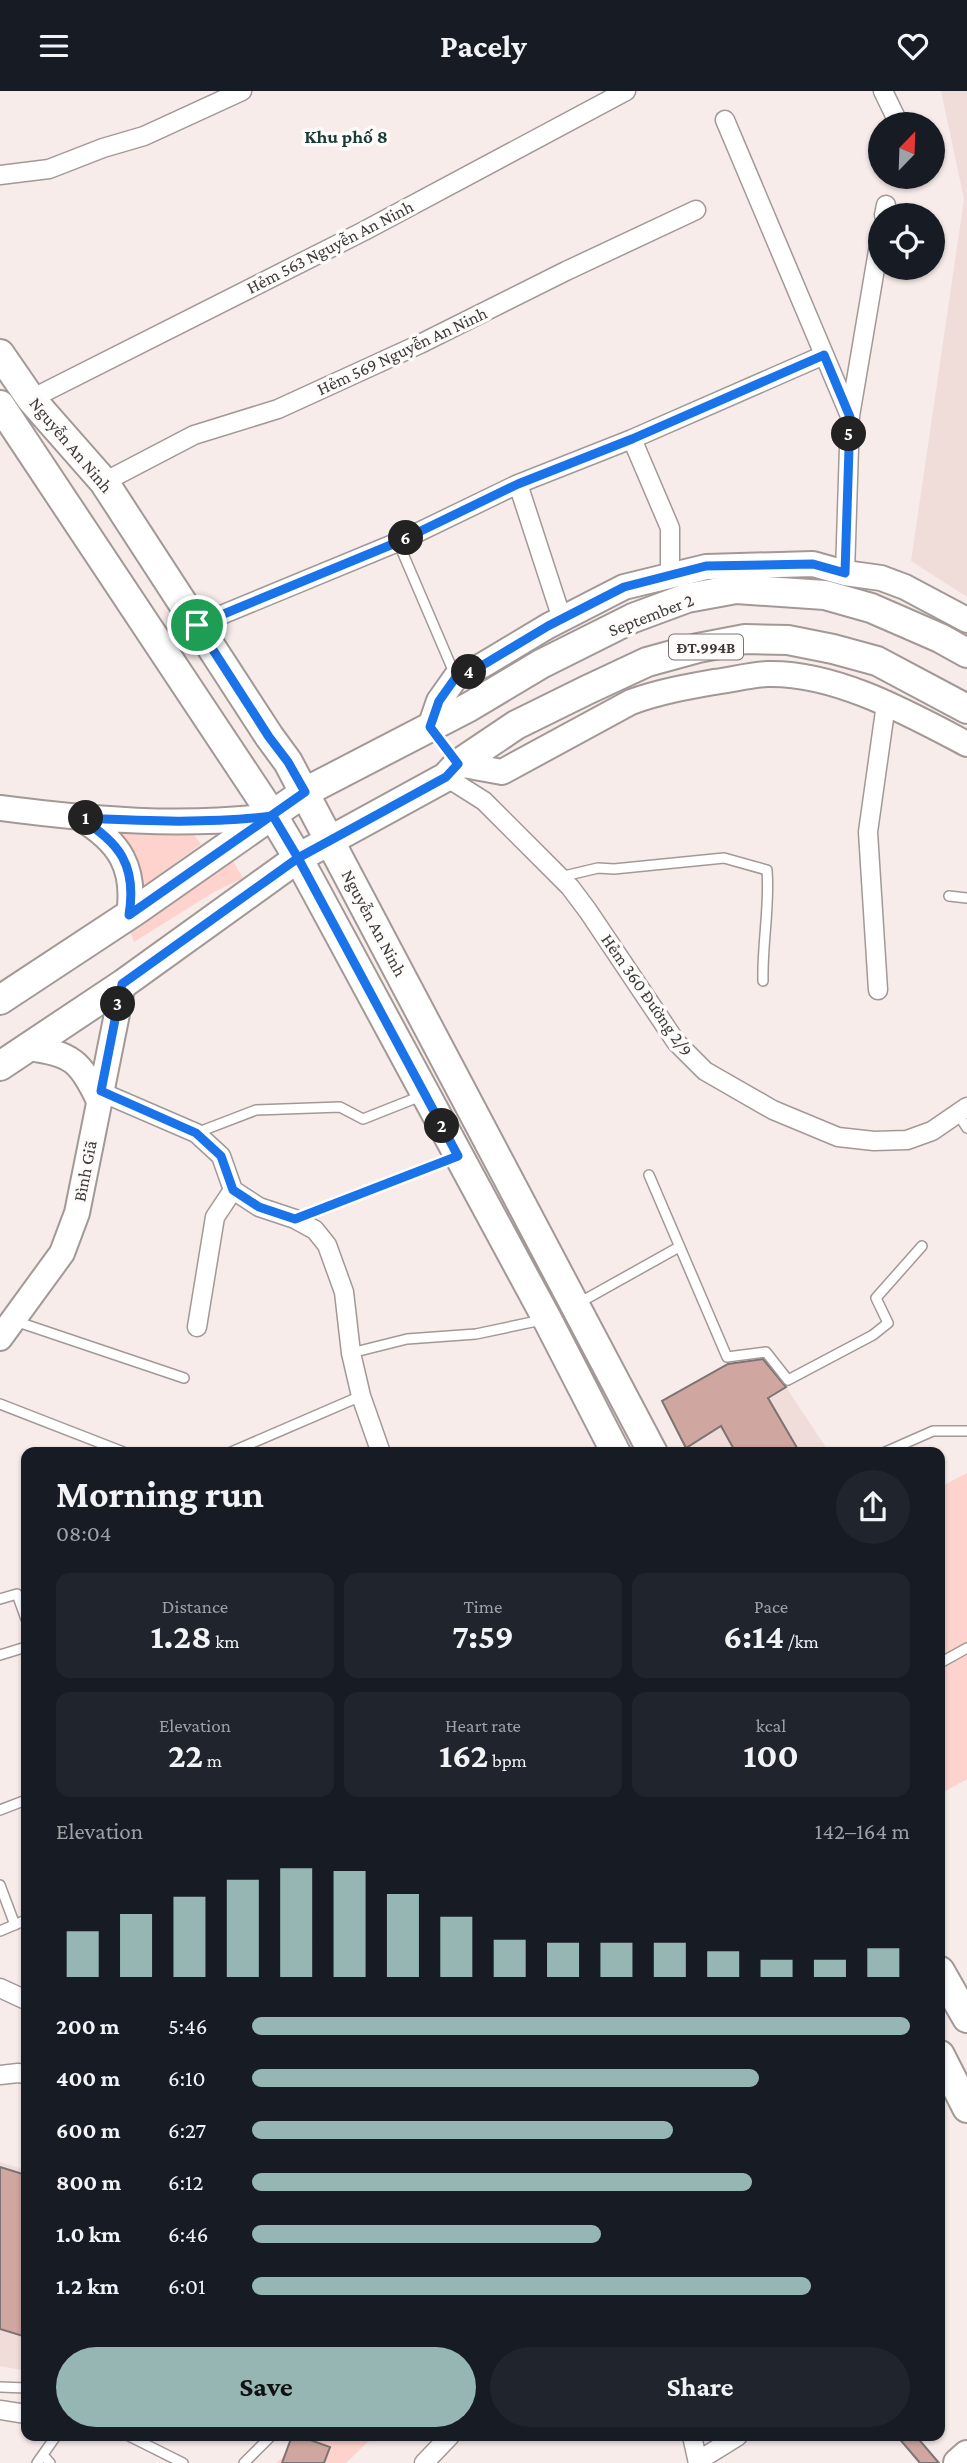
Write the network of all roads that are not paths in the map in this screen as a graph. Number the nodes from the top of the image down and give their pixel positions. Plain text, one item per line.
1 (242, 91) edge
2 (626, 91) edge
3 (883, 91) edge
4 (893, 112) edge
5 (725, 120) dead end
6 (0, 176) edge
7 (696, 210) dead end
8 (873, 280) edge
9 (0, 354) edge
10 (824, 355) junction
11 (32, 399) junction
12 (0, 405) edge
13 (850, 417) junction
14 (632, 439) junction
15 (104, 482) junction
16 (518, 484) junction
17 (398, 542) junction
18 (845, 573) junction
19 (670, 575) junction
20 (562, 619) junction
21 (967, 620) edge
22 (197, 625) junction
23 (967, 653) edge
24 (456, 677) junction
25 (886, 704) junction
26 (967, 709) edge
27 (430, 727) junction
28 (967, 744) edge
29 (452, 770) junction
30 (305, 792) junction
31 (0, 808) edge
32 (273, 816) junction
33 (79, 818) junction
34 (330, 839) junction
35 (298, 858) junction
36 (560, 877) junction
37 (950, 895) dead end
38 (967, 898) edge
39 (129, 915) junction
40 (763, 981) dead end
41 (122, 984) junction
42 (878, 990) dead end
43 (0, 1000) edge
44 (28, 1048) junction
45 (0, 1066) edge
46 (426, 1094) junction
47 (100, 1096) junction
48 (964, 1116) edge
49 (196, 1133) junction
50 (458, 1156) junction
51 (649, 1175) dead end
52 (233, 1190) junction
53 (295, 1219) junction
54 (922, 1246) dead end
55 (679, 1247) junction
56 (574, 1306) junction
57 (547, 1319) junction
58 (197, 1327) dead end
59 (6, 1329) edge
60 (351, 1353) junction
61 (184, 1378) dead end
62 (360, 1396) junction
63 (0, 1404) edge
64 (967, 1431) edge
65 (111, 1447) edge
66 (243, 1447) edge
67 (379, 1447) edge
68 (613, 1447) edge
69 (650, 1447) edge
70 (897, 1447) edge
71 (0, 1599) edge
72 (21, 1605) edge
73 (967, 1648) edge
74 (21, 1649) edge
75 (0, 1655) edge
76 (945, 1660) edge
77 (21, 1802) edge
78 (0, 1810) edge
79 (0, 1885) edge
80 (21, 1922) edge
81 (15, 1925) junction
82 (0, 1931) edge
83 (945, 1980) edge
84 (0, 1987) edge
85 (21, 1998) edge
86 (967, 2018) edge
87 (945, 2065) edge
88 (21, 2073) edge
89 (0, 2075) edge
90 (967, 2108) edge
91 (0, 2387) edge
92 (21, 2388) edge
93 (0, 2410) edge
94 (21, 2413) edge
95 (53, 2441) edge
96 (139, 2441) edge
97 (266, 2441) edge
98 (445, 2441) edge
99 (693, 2441) edge
100 (730, 2441) edge
101 (967, 2455) edge
102 (40, 2459) edge
103 (698, 2462) edge
104 (50, 2463) edge
105 (183, 2463) edge
106 (244, 2463) edge
107 (424, 2463) edge
108 (958, 2463) edge

1 - 6 street
2 - 11 street, Hẻm 563 Nguyễn An Ninh
3 - 4 street
5 - 10 street
7 - 15 street, Hẻm 569 Nguyễn An Ninh
8 - 13 street
9 - 11 main road, Nguyễn An Ninh
10 - 13 street
10 - 14 street
11 - 15 main road, Nguyễn An Ninh
12 - 32 main road, Nguyễn An Ninh
13 - 18 street
14 - 16 street
14 - 19 street
15 - 22 main road, Nguyễn An Ninh
16 - 17 street
16 - 20 street
17 - 22 street
17 - 24 lane
18 - 19 main road, September 2
18 - 21 main road, September 2
19 - 20 main road, September 2
20 - 24 main road, September 2
22 - 30 main road, Nguyễn An Ninh
23 - 27 main road, September 2
24 - 27 main road
25 - 28 main road, ĐT.994B
25 - 29 main road, ĐT.994B
25 - 42 street
26 - 29 main road, ĐT.994B
27 - 29 main road
27 - 30 main road, September 2
29 - 34 main road, ĐT.994B
29 - 36 street, Hẻm 360 Đường 2/9
30 - 32 main road, September 2
30 - 34 main road, Nguyễn An Ninh
31 - 33 main road
32 - 33 main road
32 - 35 main road, Nguyễn An Ninh
32 - 39 main road, September 2
33 - 39 main road
34 - 35 main road, ĐT.994B
34 - 56 main road, Nguyễn An Ninh
35 - 41 main road, ĐT.994B
35 - 46 main road, Nguyễn An Ninh
36 - 40 lane
36 - 48 street, Hẻm 360 Đường 2/9
37 - 38 lane
39 - 43 main road, September 2
41 - 44 main road, ĐT.994B
41 - 47 main road, Bình Giã
44 - 45 main road, ĐT.994B
44 - 47 main road
46 - 49 lane
46 - 50 main road, Nguyễn An Ninh
47 - 49 street
47 - 59 main road, Bình Giã
49 - 52 street
50 - 53 lane
50 - 57 main road, Nguyễn An Ninh
51 - 55 lane
52 - 53 street
52 - 58 street
53 - 60 street
54 - 55 lane
55 - 56 lane
56 - 69 main road, Nguyễn An Ninh
57 - 60 lane
57 - 68 main road, Nguyễn An Ninh
59 - 61 lane
60 - 62 street
62 - 66 lane
62 - 67 street
63 - 65 lane
64 - 70 lane
71 - 72 lane
73 - 76 lane
74 - 75 lane
77 - 78 lane
79 - 81 lane
80 - 81 lane
81 - 82 lane
83 - 86 main road
84 - 85 street
87 - 90 main road
88 - 89 street
91 - 92 lane
93 - 94 street
95 - 102 lane
96 - 105 lane
97 - 106 lane
98 - 107 street
99 - 103 street
100 - 103 street
101 - 108 main road
102 - 104 lane

